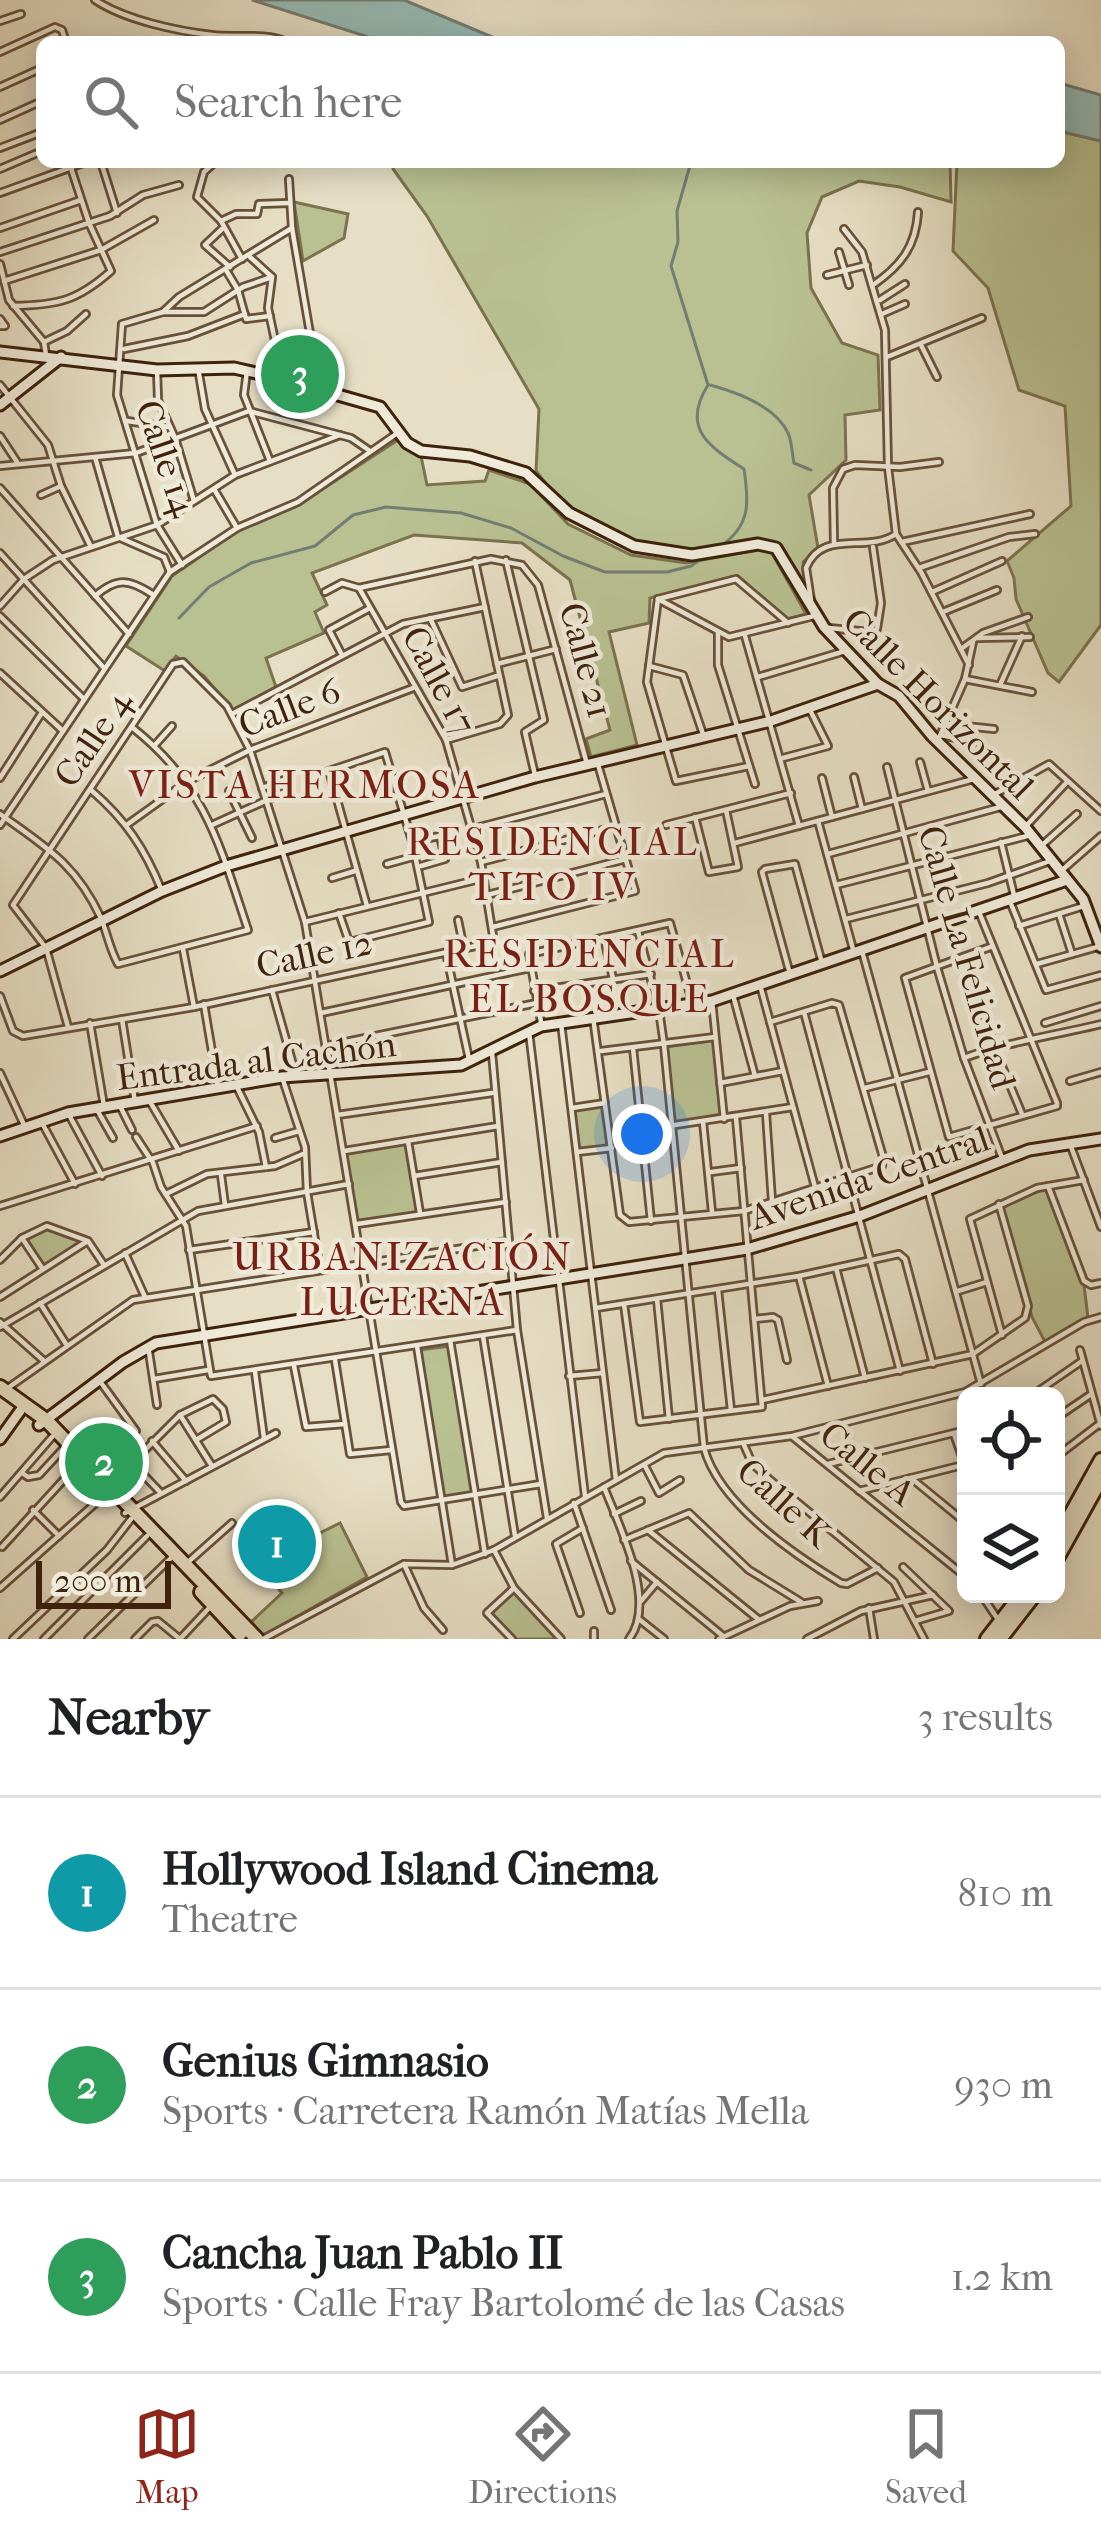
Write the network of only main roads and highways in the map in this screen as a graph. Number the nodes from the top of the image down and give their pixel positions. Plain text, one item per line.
1 (0, 352) edge
2 (62, 358) junction
3 (0, 405) edge
4 (878, 684) junction
5 (1064, 876) junction
6 (1101, 946) edge
7 (0, 971) edge
8 (0, 1136) edge
9 (1101, 1139) edge
10 (2, 1391) edge
11 (20, 1411) junction
12 (42, 1422) junction
13 (0, 1438) edge
14 (1101, 1460) edge
15 (1101, 1479) edge
16 (130, 1514) junction
17 (1065, 1525) edge
18 (1065, 1544) edge
19 (1018, 1603) edge
20 (1028, 1603) edge
21 (1007, 1631) edge
22 (237, 1636) edge
23 (260, 1639) edge
24 (988, 1639) edge

1 - 2 main road
2 - 3 main road
2 - 4 main road, Calle Horizontal
4 - 5 main road, Calle Horizontal
4 - 7 main road
5 - 6 main road, Calle Horizontal
5 - 8 main road, Entrada al Cachón
9 - 12 main road, Avenida Central
10 - 11 main road
10 - 12 main road
11 - 12 main road
11 - 13 main road
12 - 16 main road
12 - 16 main road
14 - 17 main road
15 - 18 main road
16 - 22 main road
16 - 23 main road
19 - 21 main road
20 - 21 main road
21 - 24 main road

